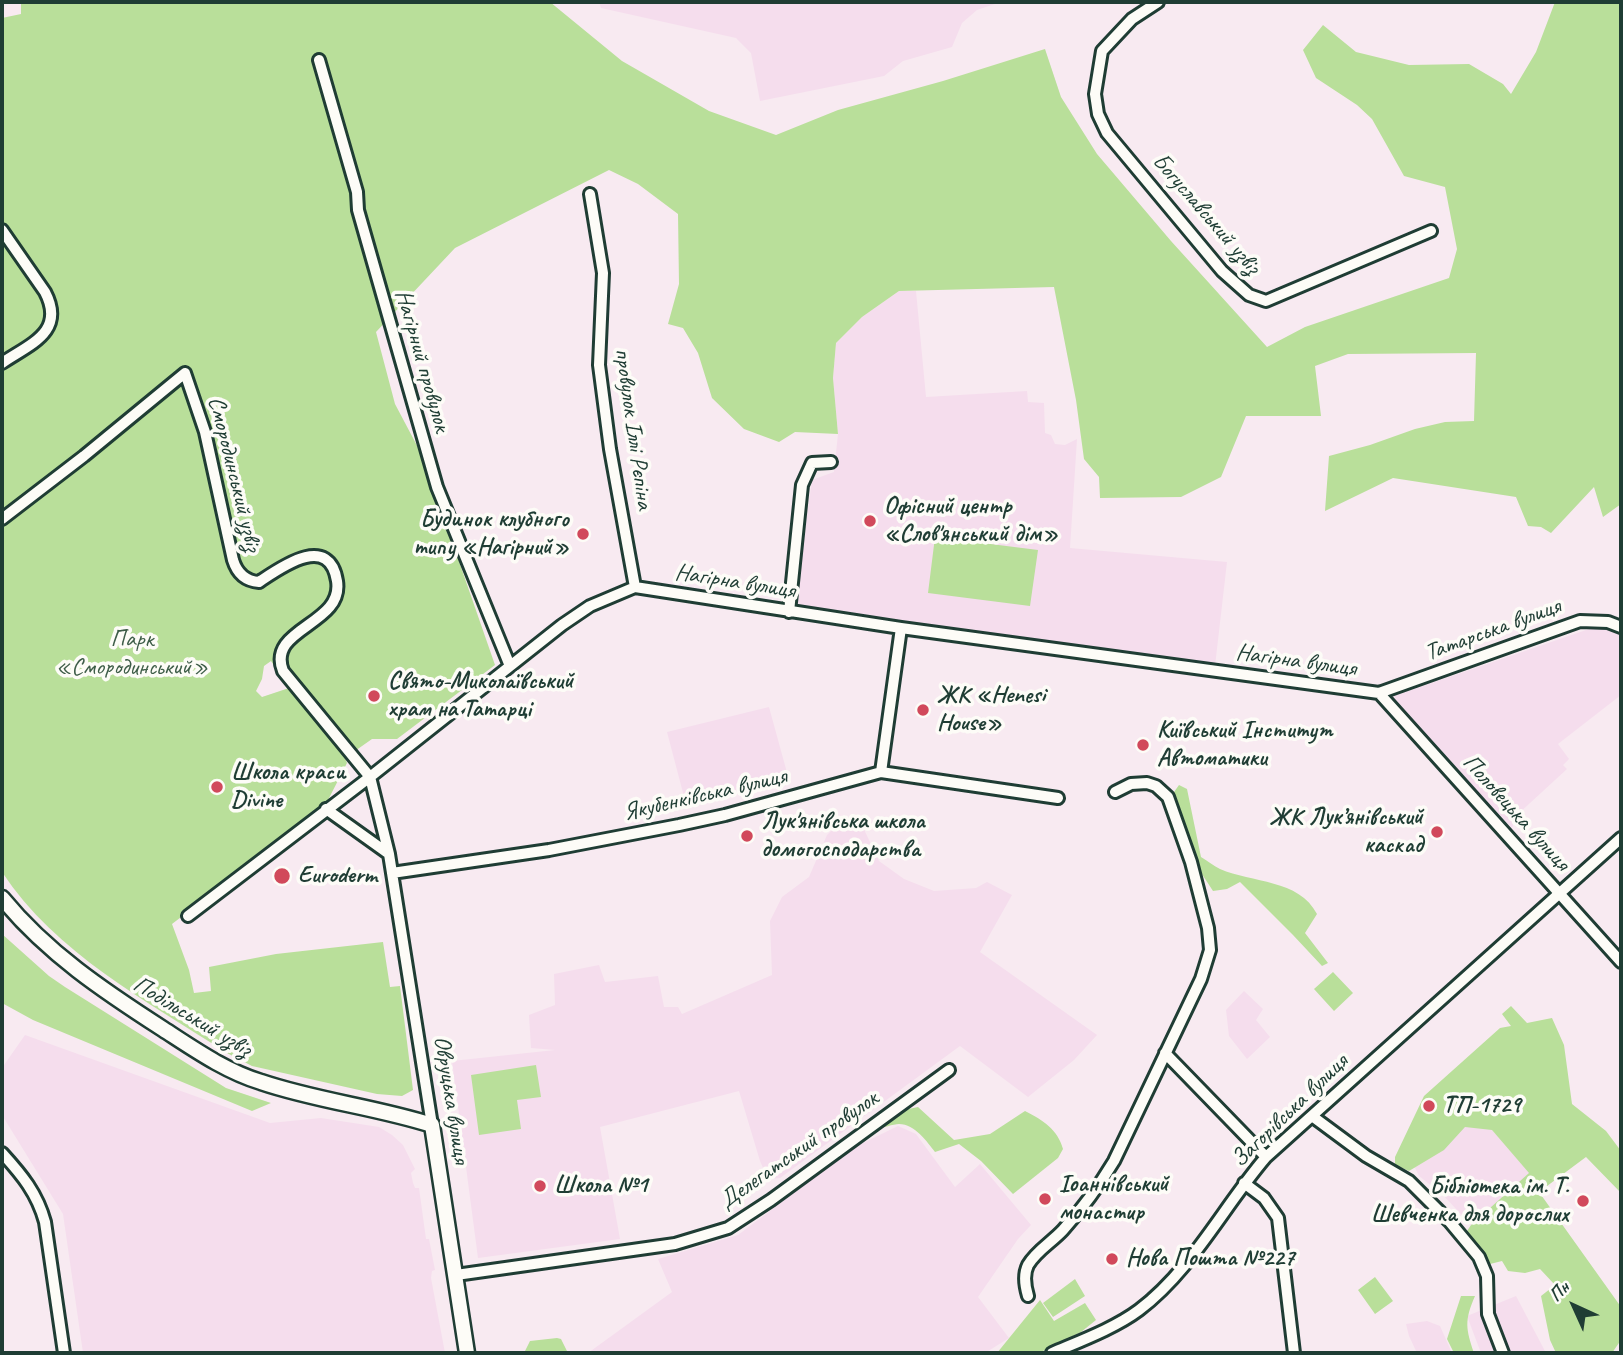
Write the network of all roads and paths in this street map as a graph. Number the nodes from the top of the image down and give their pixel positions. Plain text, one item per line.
1 (1158, 2) edge
2 (319, 60) dead end
3 (590, 194) dead end
4 (2, 230) edge
5 (1431, 231) dead end
6 (2, 363) edge
7 (831, 462) dead end
8 (2, 519) edge
9 (635, 587) junction
10 (789, 612) junction
11 (1621, 627) edge
12 (901, 628) junction
13 (510, 666) junction
14 (1379, 693) junction
15 (881, 772) junction
16 (370, 777) junction
17 (1115, 792) dead end
18 (1058, 798) dead end
19 (326, 809) junction
20 (1621, 838) edge
21 (389, 854) junction
22 (393, 873) junction
23 (1560, 893) junction
24 (2, 898) edge
25 (188, 916) dead end
26 (1621, 962) edge
27 (1165, 1053) junction
28 (949, 1070) dead end
29 (1312, 1116) junction
30 (432, 1125) junction
31 (2, 1153) edge
32 (1266, 1157) junction
33 (1244, 1183) junction
34 (456, 1275) junction
35 (1028, 1296) dead end
36 (64, 1353) edge
37 (467, 1353) edge
38 (1052, 1353) edge
39 (1294, 1353) edge
40 (1503, 1353) edge

1 - 5 street, Богуславський узвіз
2 - 13 street, Нагірний провулок
3 - 9 street, провулок Іллі Рєпіна
4 - 6 street
7 - 10 street
8 - 16 street, Смородинський узвіз
9 - 10 street, Нагірна вулиця
9 - 13 street
10 - 12 street, Нагірна вулиця
11 - 14 street, Татарська вулиця
12 - 14 street, Нагірна вулиця
12 - 15 street
13 - 16 street
14 - 23 street, Половецька вулиця
15 - 18 street
15 - 22 street, Якубенківська вулиця
16 - 19 street
16 - 21 street, Овруцька вулиця
17 - 27 street
19 - 21 street
19 - 25 street
20 - 23 street, Загорівська вулиця
21 - 22 street, Овруцька вулиця
22 - 30 street, Овруцька вулиця
23 - 26 street, Половецька вулиця
23 - 29 street, Загорівська вулиця
24 - 30 street, Подільський узвіз
27 - 32 street
27 - 35 street
28 - 34 street, Делегатський провулок
29 - 32 street, Загорівська вулиця
29 - 40 street
30 - 34 street, Овруцька вулиця
31 - 36 street
32 - 33 street, Загорівська вулиця
33 - 38 street, Загорівська вулиця
33 - 39 street
34 - 37 street, Овруцька вулиця

